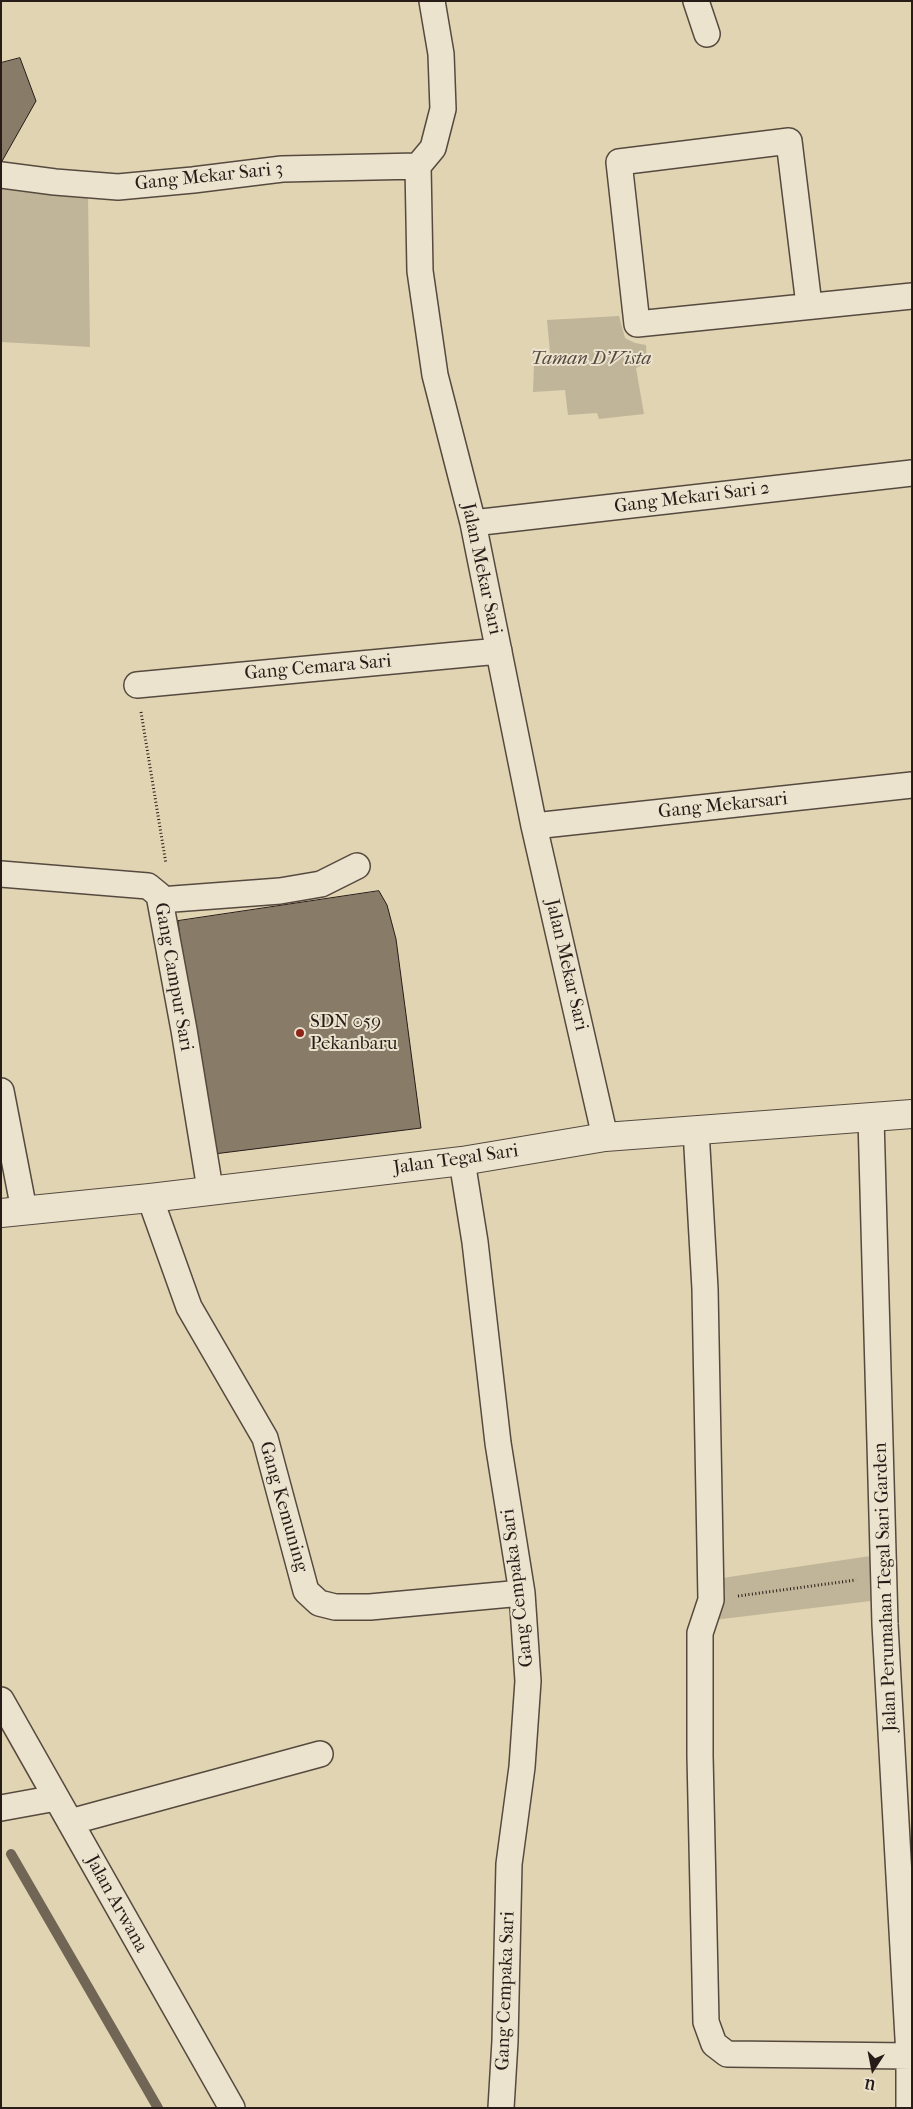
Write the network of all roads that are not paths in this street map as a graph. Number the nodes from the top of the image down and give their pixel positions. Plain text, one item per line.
1 (696, 1) edge
2 (439, 2) edge
3 (707, 34) dead end
4 (418, 166) junction
5 (1, 175) edge
6 (912, 296) edge
7 (809, 306) junction
8 (912, 473) edge
9 (473, 523) junction
10 (499, 651) junction
11 (137, 685) road end
12 (912, 785) edge
13 (534, 826) junction
14 (357, 866) dead end
15 (1, 874) edge
16 (166, 900) junction
17 (1, 1091) edge
18 (912, 1114) edge
19 (871, 1118) junction
20 (696, 1130) junction
21 (605, 1137) junction
22 (462, 1161) junction
23 (210, 1189) junction
24 (150, 1198) junction
25 (12, 1212) edge
26 (522, 1593) junction
27 (1, 1700) edge
28 (320, 1754) dead end
29 (56, 1798) junction
30 (1, 1808) edge
31 (70, 1822) junction
32 (910, 2056) edge
33 (232, 2108) edge
34 (501, 2108) edge
35 (909, 2108) edge

1 - 3 street
2 - 4 street
4 - 5 street, Gang Mekar Sari 3
4 - 9 street, Jalan Mekar Sari
6 - 7 street
7 - 7 street
8 - 9 street, Gang Mekari Sari 2
9 - 10 street, Jalan Mekar Sari
10 - 11 street, Gang Cemara Sari
10 - 13 street, Jalan Mekar Sari
12 - 13 street, Gang Mekarsari
13 - 21 street, Jalan Mekar Sari
14 - 16 street
15 - 16 street, Gang Campur Sari
16 - 23 street, Gang Campur Sari
17 - 25 street
18 - 19 street, Jalan Tegal Sari
19 - 20 street, Jalan Tegal Sari
19 - 32 street, Jalan Perumahan Tegal Sari Garden
20 - 21 street, Jalan Tegal Sari
20 - 32 street
21 - 22 street, Jalan Tegal Sari
22 - 23 street, Jalan Tegal Sari
22 - 26 street, Gang Cempaka Sari
23 - 24 street, Jalan Tegal Sari
24 - 25 street, Jalan Tegal Sari
24 - 26 street, Gang Kemuning
26 - 34 street, Gang Cempaka Sari
27 - 29 street, Jalan Arwana
28 - 31 street
29 - 30 street
29 - 31 street, Jalan Arwana
31 - 33 street, Jalan Arwana
32 - 35 street, Jalan Perumahan Tegal Sari Garden

